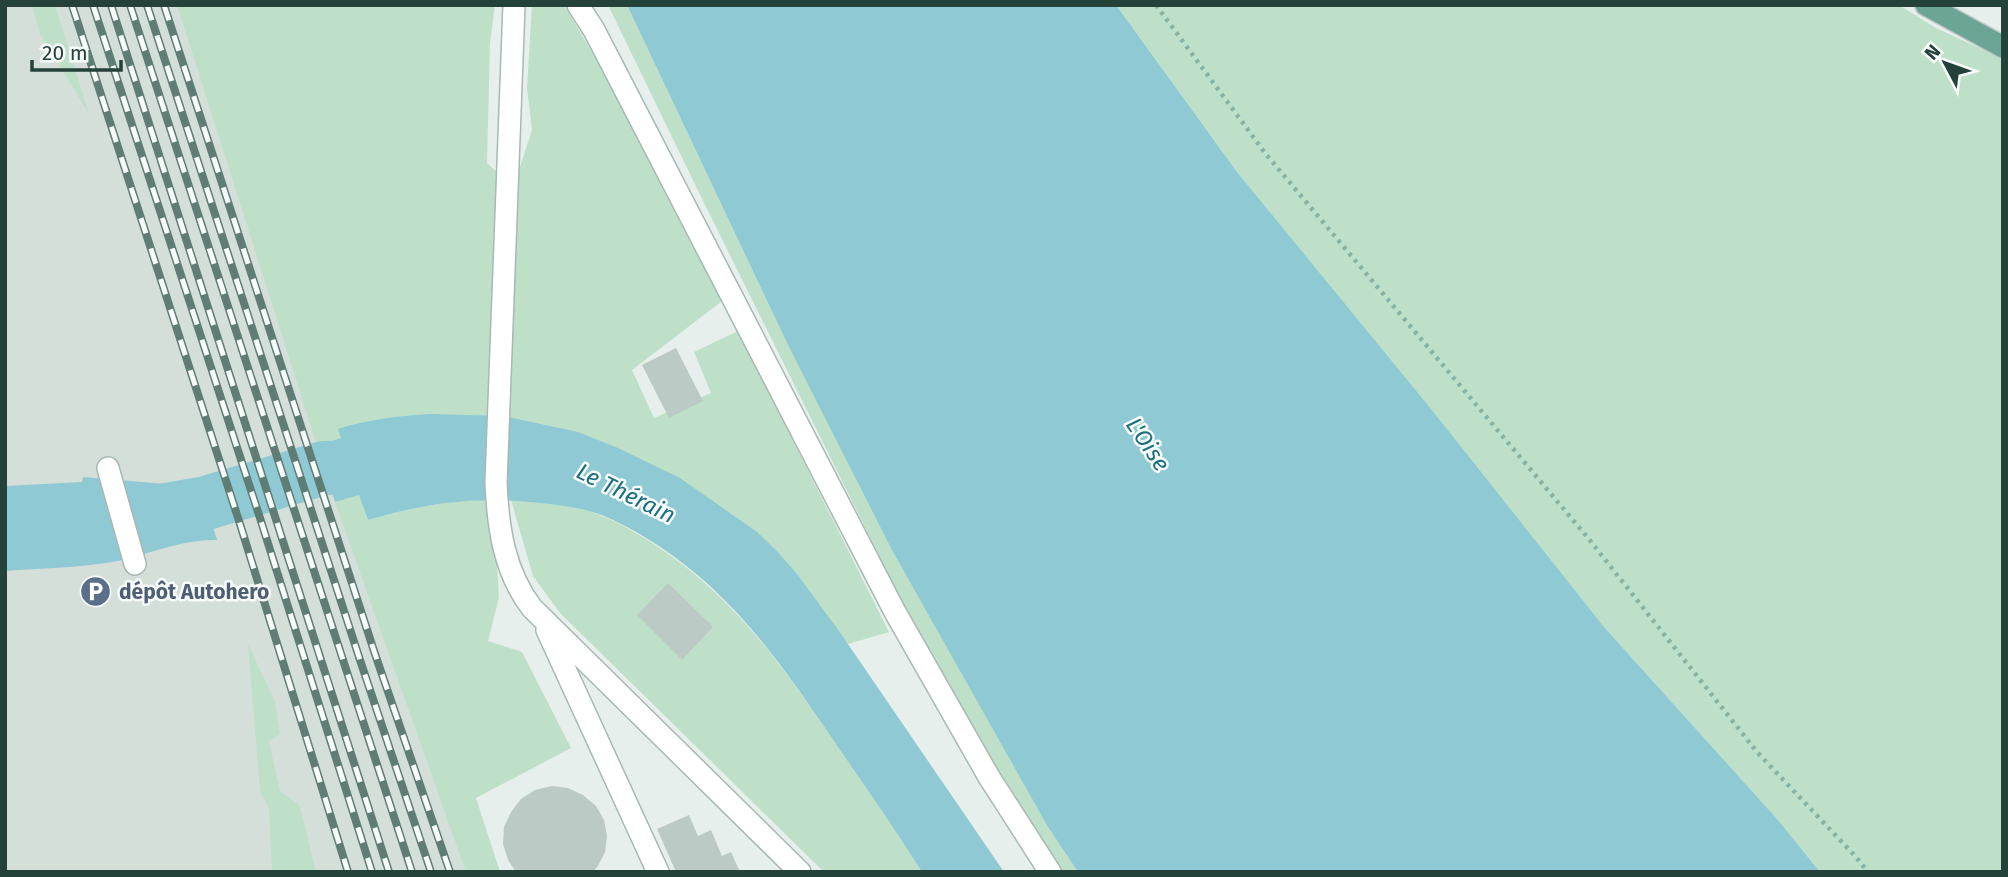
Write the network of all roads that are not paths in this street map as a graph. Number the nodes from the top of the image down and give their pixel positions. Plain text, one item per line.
1 (514, 5) edge
2 (578, 5) edge
3 (1926, 5) edge
4 (2003, 47) edge
5 (108, 468) dead end
6 (135, 564) dead end
7 (542, 618) junction
8 (658, 872) edge
9 (800, 872) edge
10 (1050, 872) edge

1 - 7 street
2 - 10 street
3 - 4 main road
5 - 6 street
7 - 8 street
7 - 9 street

